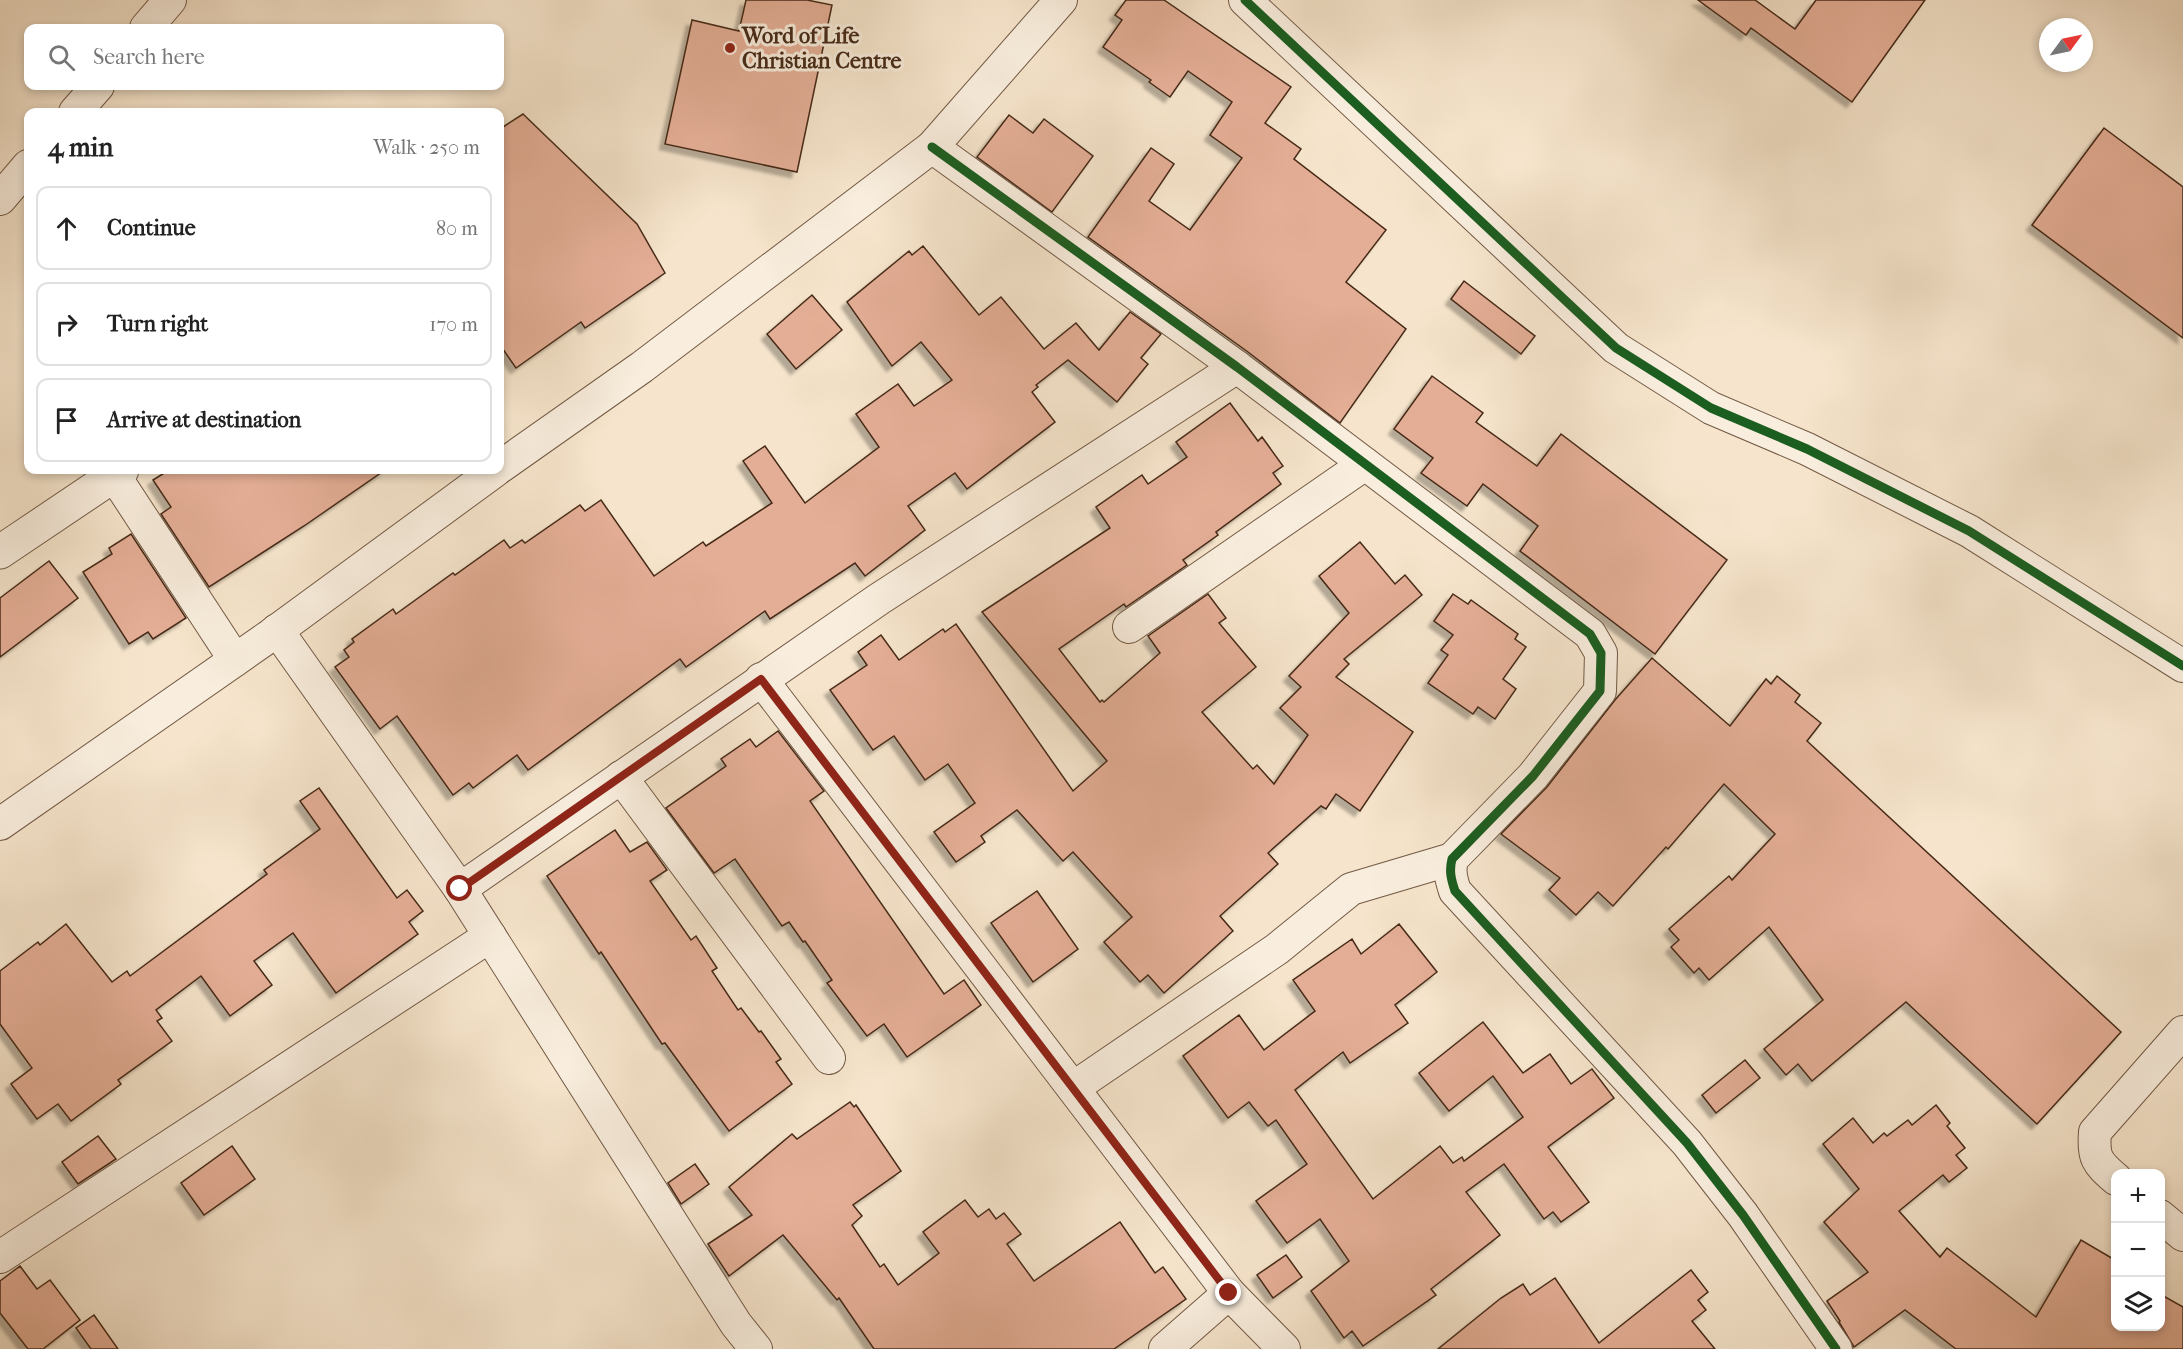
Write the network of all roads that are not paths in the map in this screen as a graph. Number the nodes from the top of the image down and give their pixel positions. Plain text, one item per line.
1 (170, 0) edge
2 (1061, 0) edge
3 (1245, 0) edge
4 (149, 24) edge
5 (94, 90) edge
6 (79, 108) edge
7 (932, 147) junction
8 (24, 171) edge
9 (0, 199) edge
10 (1237, 367) junction
11 (504, 464) edge
12 (1365, 464) junction
13 (115, 474) edge
14 (119, 474) edge
15 (490, 474) edge
16 (0, 552) edge
17 (1129, 627) dead end
18 (277, 630) junction
19 (235, 660) junction
20 (2183, 666) edge
21 (761, 679) junction
22 (621, 777) junction
23 (0, 824) edge
24 (1452, 859) junction
25 (460, 889) junction
26 (490, 936) junction
27 (2183, 1032) edge
28 (829, 1058) dead end
29 (1073, 1088) junction
30 (2111, 1176) edge
31 (2165, 1220) edge
32 (2183, 1235) edge
33 (0, 1257) edge
34 (1229, 1293) junction
35 (756, 1349) edge
36 (1165, 1349) edge
37 (1284, 1349) edge
38 (1836, 1349) edge

1 - 4 street
2 - 7 street
3 - 20 street
5 - 6 street
7 - 10 street
7 - 11 street
8 - 9 street
10 - 12 street
10 - 21 street
12 - 17 street
12 - 24 street
13 - 16 street
14 - 19 street
15 - 18 street
18 - 19 street
18 - 25 street
19 - 23 street
21 - 22 street
21 - 29 street
22 - 25 street
22 - 28 street
24 - 29 street
24 - 38 street
25 - 26 street
26 - 33 street
26 - 35 street
27 - 30 street
29 - 34 street
31 - 32 street
34 - 36 street
34 - 37 street

